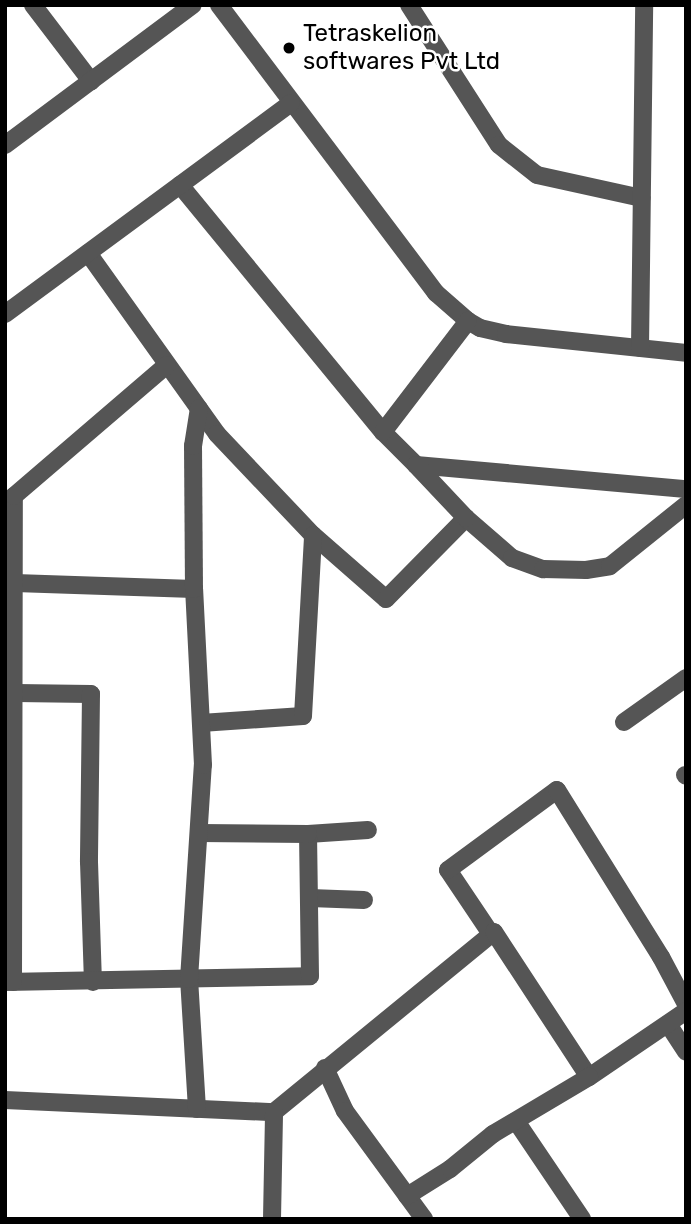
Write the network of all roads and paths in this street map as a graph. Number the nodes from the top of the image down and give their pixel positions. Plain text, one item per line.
1 (33, 5) edge
2 (193, 5) edge
3 (219, 5) edge
4 (409, 5) edge
5 (644, 5) edge
6 (91, 81) junction
7 (291, 103) junction
8 (5, 145) edge
9 (180, 185) junction
10 (642, 198) junction
11 (88, 253) junction
12 (5, 314) edge
13 (468, 321) junction
14 (640, 348) junction
15 (686, 353) edge
16 (167, 365) junction
17 (199, 408) junction
18 (383, 432) junction
19 (416, 466) junction
20 (686, 489) edge
21 (686, 505) edge
22 (10, 507) edge
23 (466, 518) junction
24 (313, 535) junction
25 (15, 583) junction
26 (194, 589) junction
27 (686, 678) edge
28 (16, 693) junction
29 (624, 722) dead end
30 (201, 723) junction
31 (368, 830) dead end
32 (199, 833) junction
33 (308, 834) junction
34 (310, 898) junction
35 (364, 900) dead end
36 (491, 934) junction
37 (189, 979) junction
38 (9, 982) edge
39 (93, 982) junction
40 (686, 1004) edge
41 (686, 1011) edge
42 (668, 1024) junction
43 (686, 1052) edge
44 (325, 1068) junction
45 (589, 1077) junction
46 (5, 1100) edge
47 (197, 1109) junction
48 (274, 1112) junction
49 (516, 1121) junction
50 (407, 1196) junction
51 (272, 1219) edge
52 (424, 1219) edge
53 (582, 1219) edge

1 - 6 street
2 - 6 street
3 - 7 street
4 - 10 street
5 - 10 street
6 - 8 street
7 - 9 street
7 - 13 street
9 - 11 street
9 - 18 street
10 - 14 street
11 - 12 street
11 - 16 street
13 - 14 street
13 - 18 street
14 - 15 street
16 - 17 street
16 - 22 street
17 - 24 street
17 - 26 street
18 - 19 street
19 - 20 street
19 - 23 street
21 - 23 street
22 - 25 street
23 - 24 street
24 - 30 street
25 - 26 street
25 - 28 street
26 - 30 street
27 - 29 street
28 - 38 street
28 - 39 street
30 - 32 street
31 - 33 street
32 - 33 street
32 - 37 street
33 - 34 street
34 - 35 street
34 - 37 street
36 - 40 street
36 - 44 street
36 - 45 street
37 - 39 street
37 - 47 street
38 - 39 street
41 - 42 street
42 - 43 street
42 - 45 street
44 - 48 street
44 - 50 street
45 - 49 street
46 - 47 street
47 - 48 street
48 - 51 street
49 - 50 street
49 - 53 street
50 - 52 street

